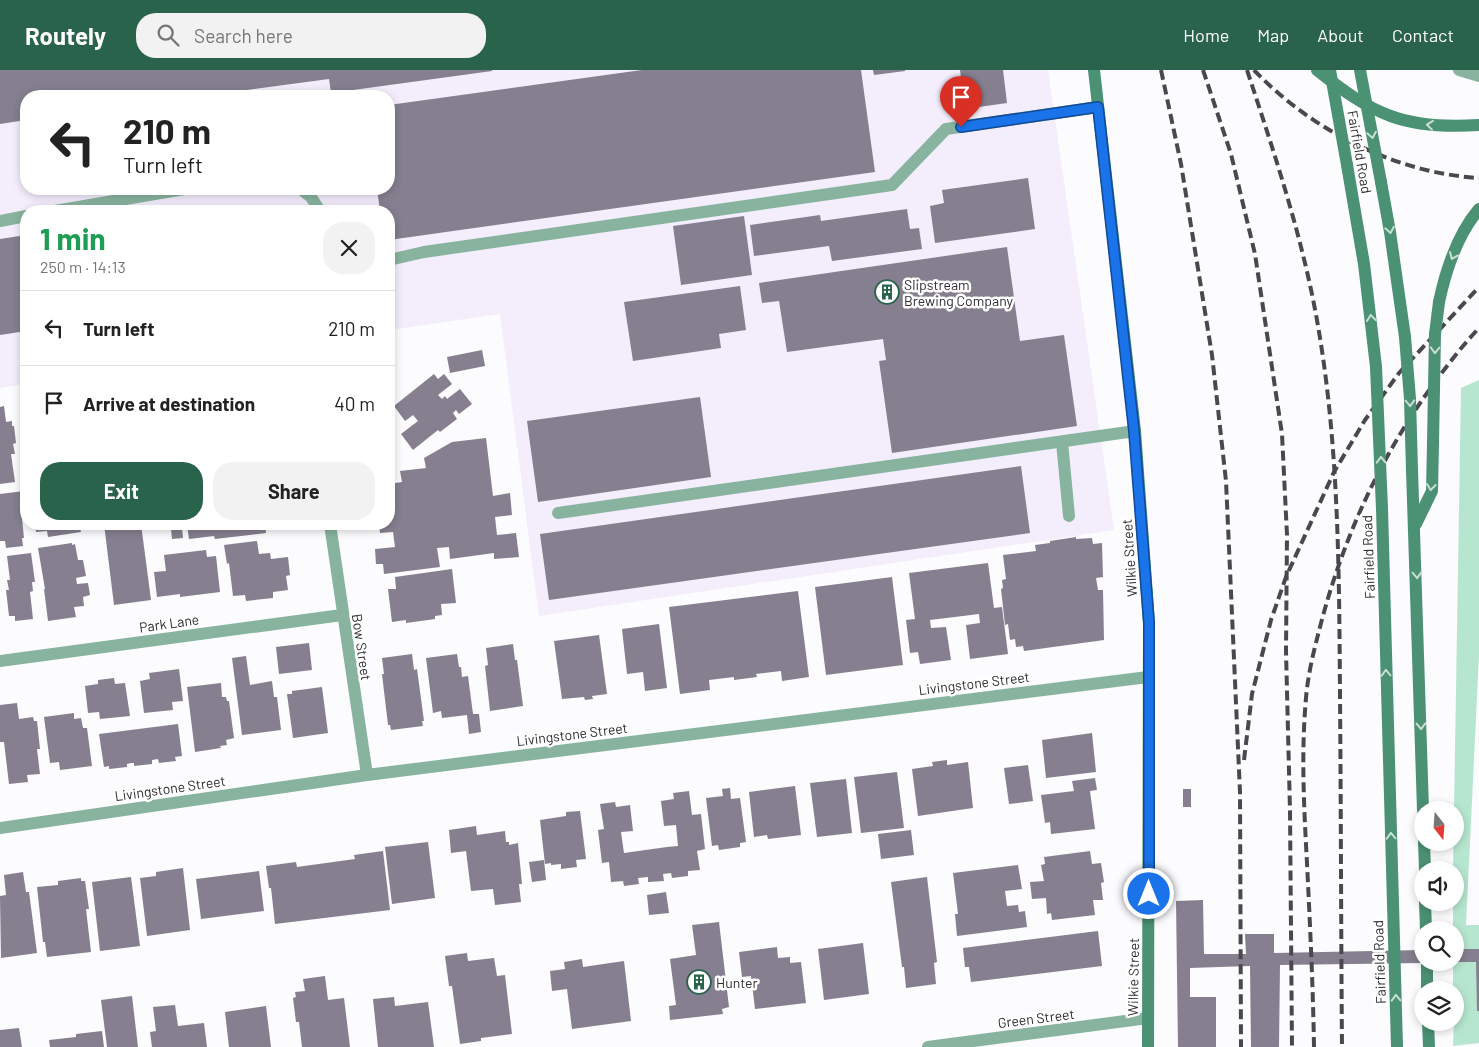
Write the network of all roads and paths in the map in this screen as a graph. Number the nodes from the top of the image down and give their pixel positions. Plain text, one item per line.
1 (1094, 70) edge
2 (1317, 70) edge
3 (1330, 70) edge
4 (1360, 70) edge
5 (1459, 70) edge
6 (1479, 76) edge
7 (1098, 107) junction
8 (1479, 125) edge
9 (149, 195) edge
10 (308, 195) edge
11 (90, 205) edge
12 (316, 205) edge
13 (1477, 211) edge
14 (20, 217) edge
15 (0, 221) edge
16 (395, 259) edge
17 (1134, 431) junction
18 (1062, 442) junction
19 (558, 513) dead end
20 (1069, 516) dead end
21 (1415, 527) junction
22 (331, 530) edge
23 (342, 614) junction
24 (0, 661) edge
25 (1148, 677) junction
26 (367, 775) junction
27 (1423, 801) edge
28 (0, 828) edge
29 (1148, 1018) junction
30 (1428, 1031) edge
31 (928, 1047) edge
32 (1148, 1047) edge
33 (1397, 1047) edge
34 (1429, 1047) edge

1 - 7 main road, Wilkie Street
8 -> 2 main road
33 -> 3 main road, Fairfield Road, bridge
4 -> 21 main road, Fairfield Road, bridge
5 - 6 street
7 - 16 street
7 - 17 main road, Wilkie Street
9 - 11 street
10 - 12 street
13 -> 21 main road, bridge
14 - 15 street
17 - 18 street
17 - 25 main road, Wilkie Street
18 - 19 street
18 - 20 street
21 -> 27 main road, Fairfield Road
22 - 23 street, Bow Street
23 - 24 street, Park Lane
23 - 26 street, Bow Street
25 - 26 street, Livingstone Street
25 - 29 main road, Wilkie Street
26 - 28 street, Livingstone Street
29 - 31 street, Green Street
29 - 32 main road, Wilkie Street
30 - 34 main road

